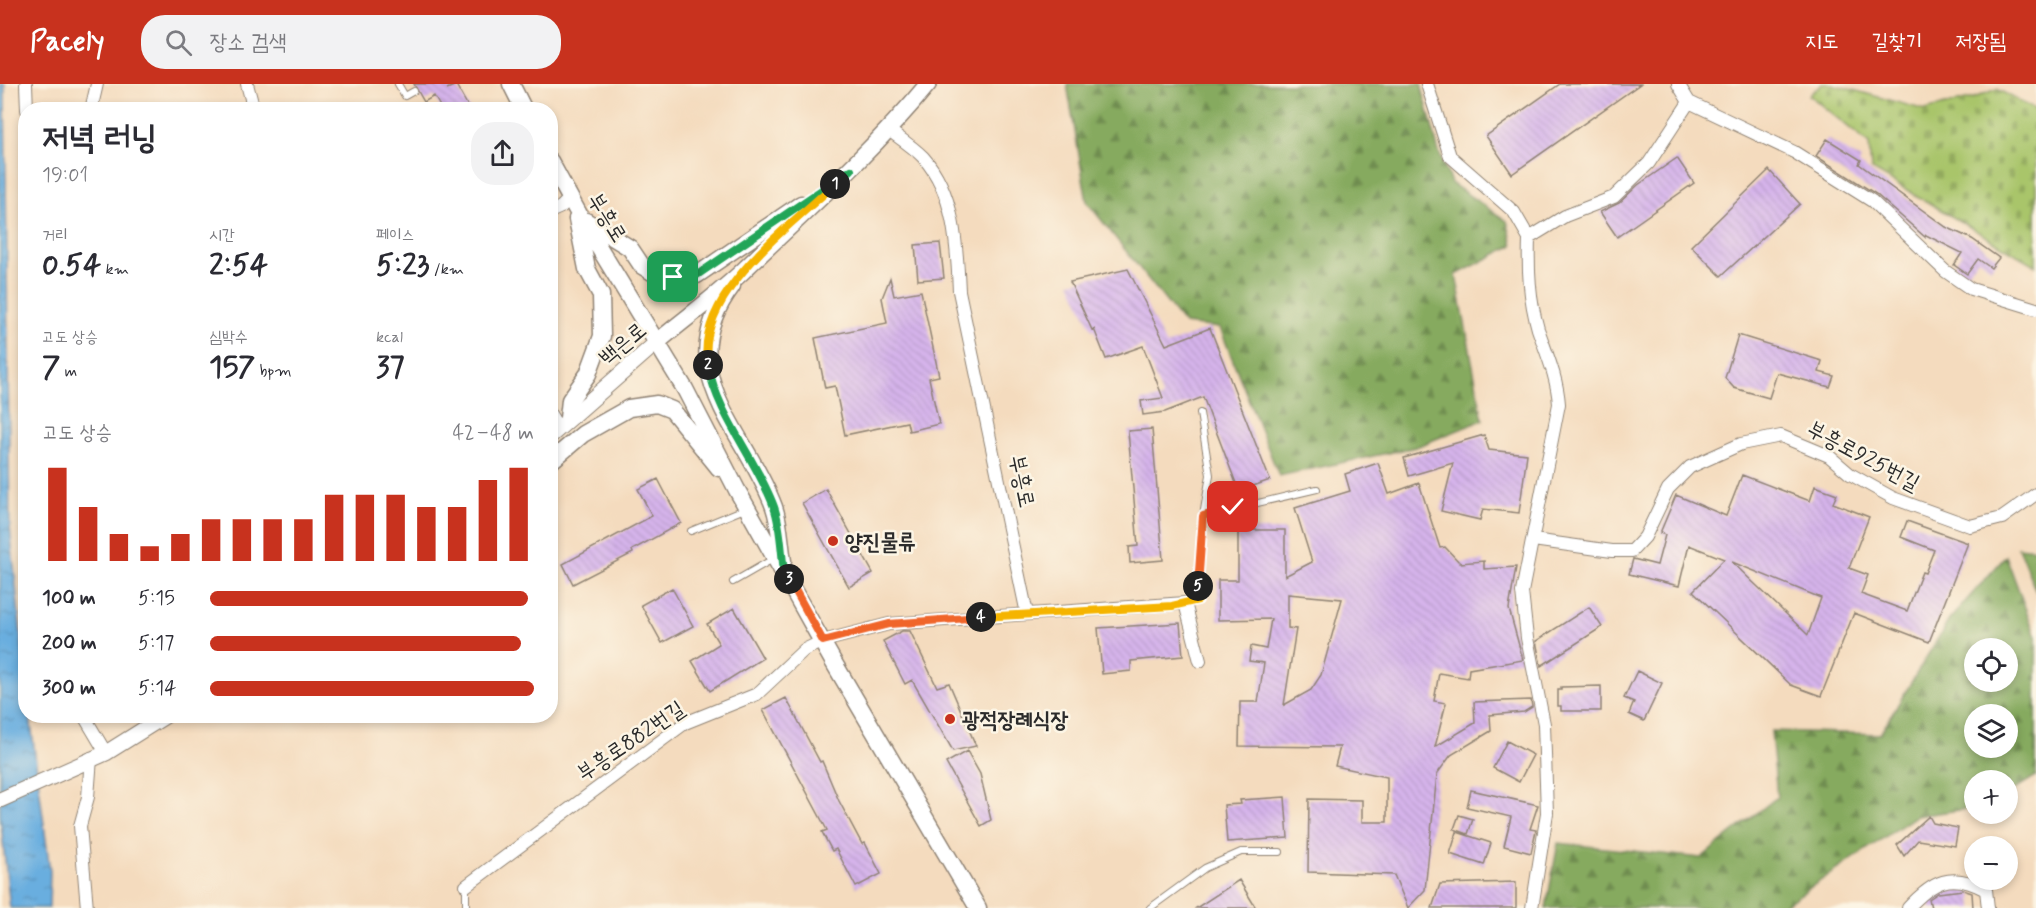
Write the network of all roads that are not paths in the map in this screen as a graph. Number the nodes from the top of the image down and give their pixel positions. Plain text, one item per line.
1 (26, 84) edge
2 (97, 84) edge
3 (247, 84) edge
4 (398, 84) edge
5 (511, 84) edge
6 (928, 84) edge
7 (1427, 84) edge
8 (1678, 84) edge
9 (414, 91) dead end
10 (27, 102) edge
11 (93, 102) edge
12 (252, 102) edge
13 (520, 102) edge
14 (1689, 102) junction
15 (890, 130) junction
16 (851, 170) junction
17 (558, 175) edge
18 (575, 207) junction
19 (558, 208) edge
20 (1529, 238) junction
21 (747, 268) junction
22 (2036, 309) edge
23 (655, 344) junction
24 (685, 389) junction
25 (1200, 413) dead end
26 (730, 423) junction
27 (559, 428) edge
28 (558, 455) edge
29 (1317, 489) dead end
30 (737, 490) junction
31 (2036, 494) edge
32 (747, 507) junction
33 (1203, 516) junction
34 (692, 531) dead end
35 (1533, 540) junction
36 (780, 564) junction
37 (733, 582) dead end
38 (1185, 603) junction
39 (1027, 614) junction
40 (823, 641) junction
41 (1200, 661) dead end
42 (88, 723) edge
43 (154, 723) edge
44 (106, 753) junction
45 (91, 758) junction
46 (0, 800) edge
47 (1280, 852) dead end
48 (466, 886) joint
49 (87, 908) edge
50 (466, 908) edge
51 (978, 908) edge
52 (1150, 908) edge
53 (1532, 908) edge
54 (1908, 908) edge
55 (1988, 908) edge

1 - 10 street
2 - 11 street
3 - 12 street
4 - 9 lane
5 - 13 main road
6 - 15 main road, 백은로
7 - 20 street
8 - 14 street
14 - 20 street
14 - 22 street
15 - 16 main road, 백은로
15 - 39 street, 부흥로
16 - 18 main road
16 - 21 main road, 백은로
17 - 18 main road, 부흥로
18 - 19 street
18 - 23 main road, 부흥로
18 - 27 main road
20 - 35 street
21 - 23 main road, 백은로
21 - 26 main road
23 - 24 main road, 부흥로
23 - 27 street, 백은로
24 - 26 main road
24 - 30 main road, 부흥로
25 - 33 lane
26 - 36 main road
28 - 30 main road
29 - 33 lane
30 - 32 main road, 부흥로
31 - 35 street, 부흥로925번길
32 - 34 lane
32 - 36 main road, 부흥로
33 - 38 lane
35 - 53 street
36 - 37 lane
36 - 40 main road, 부흥로
38 - 39 street
38 - 41 street
39 - 40 street
40 - 48 street, 부흥로882번길
40 - 51 main road, 부흥로
42 - 44 street
43 - 44 street
44 - 45 street
45 - 46 street
45 - 49 street
47 - 52 lane
48 - 50 lane
54 - 55 street

